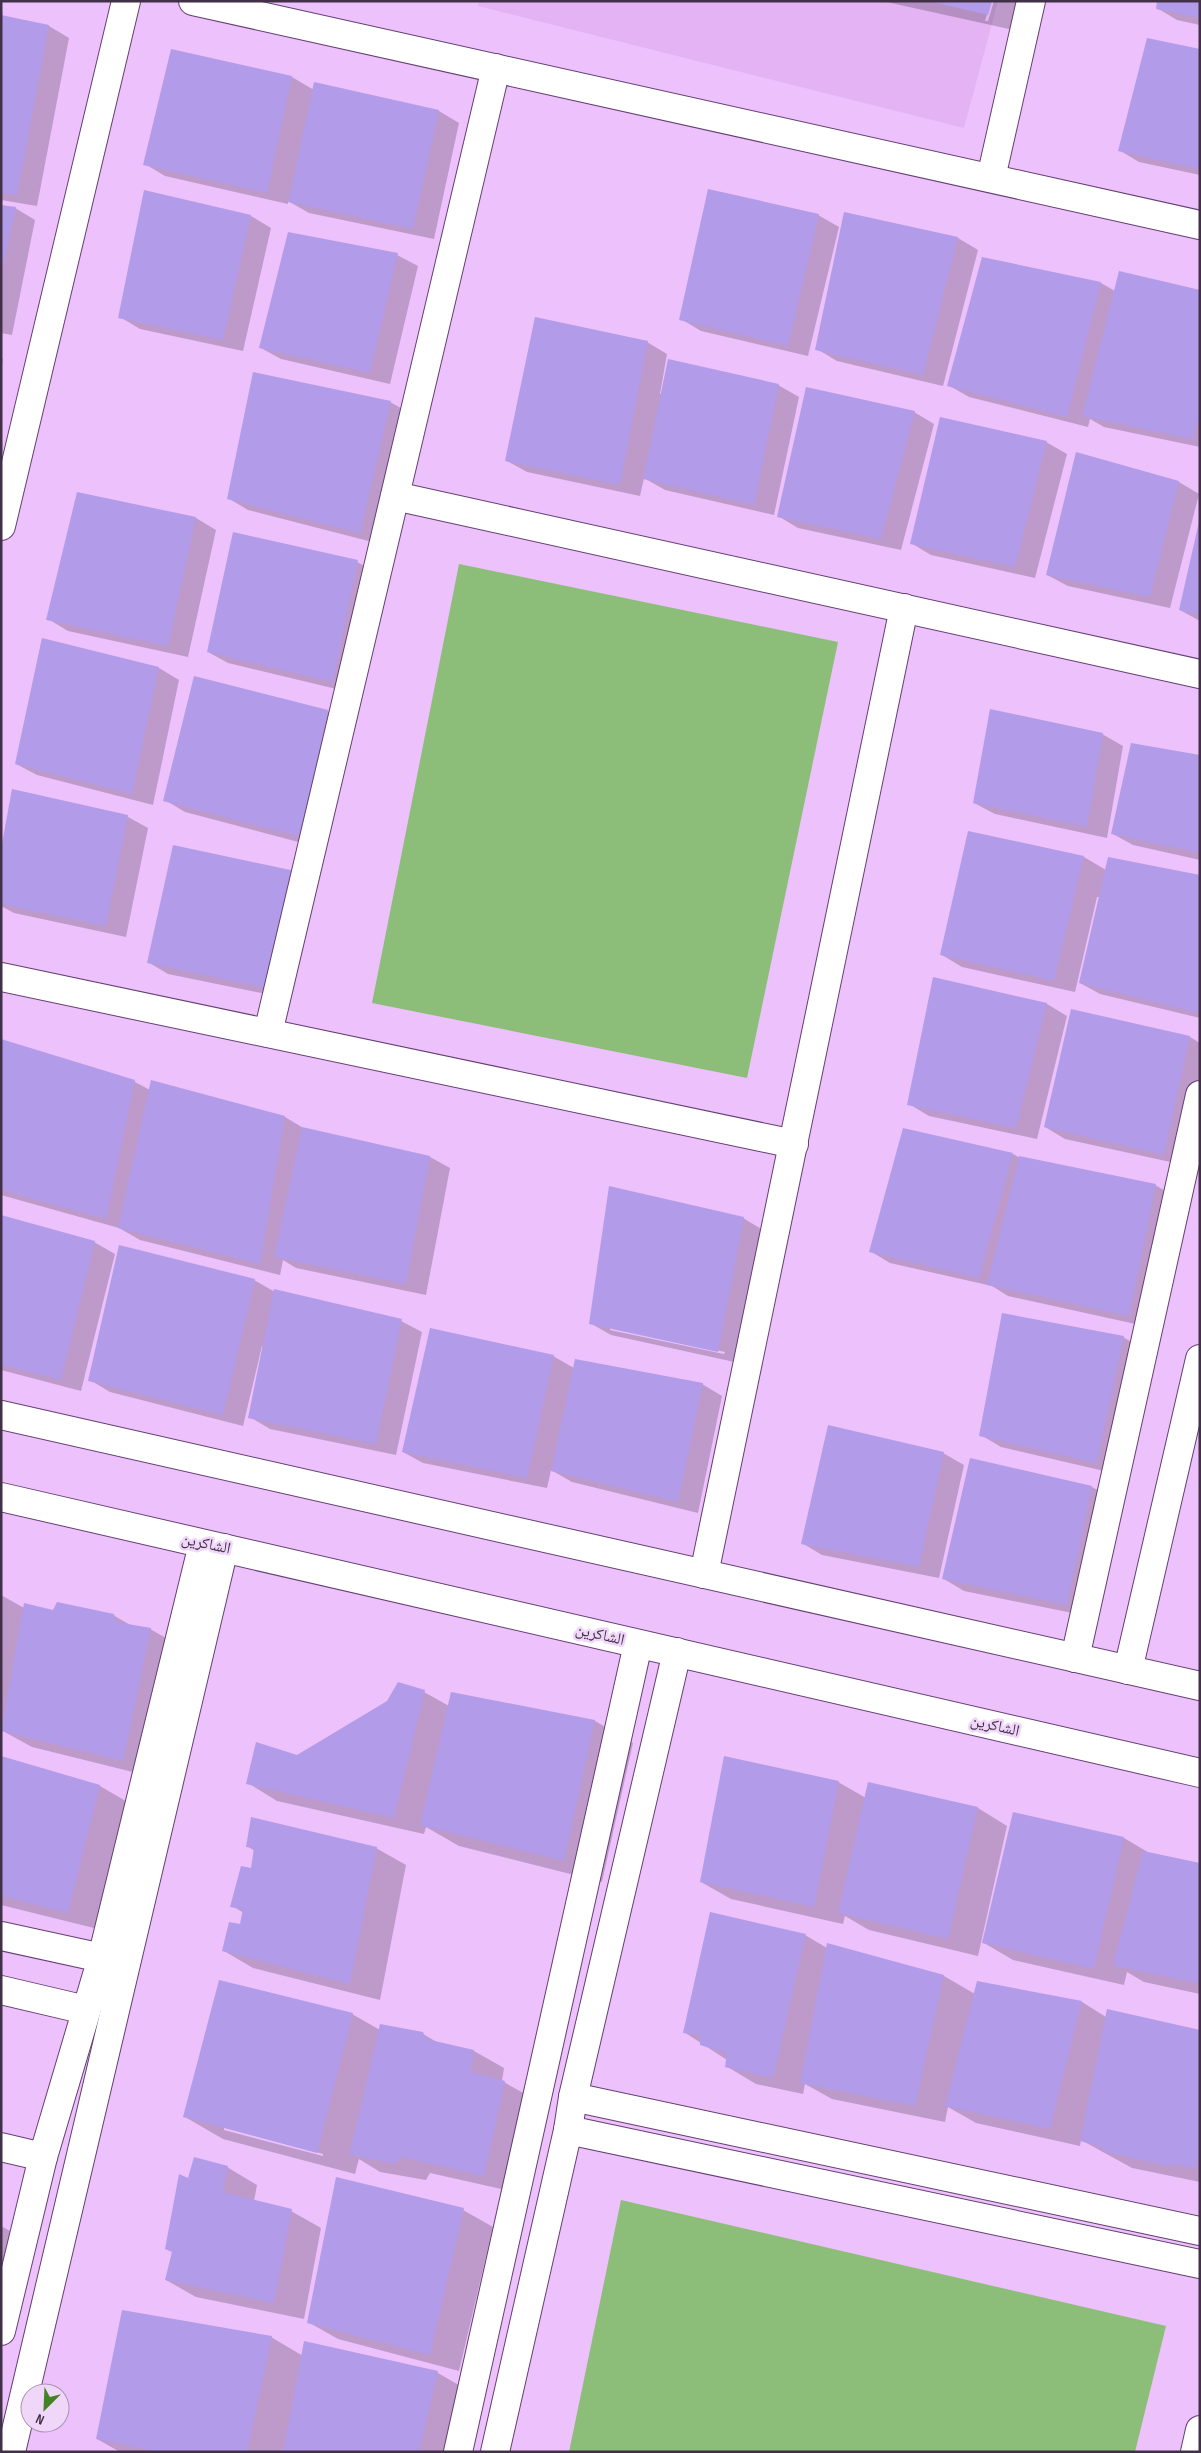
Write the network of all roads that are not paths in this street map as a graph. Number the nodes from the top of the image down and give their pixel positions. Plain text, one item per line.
1 (126, 1) edge
2 (1031, 1) edge
3 (196, 2) edge
4 (496, 68) junction
5 (991, 178) junction
6 (1200, 224) edge
7 (395, 496) junction
8 (1, 526) edge
9 (904, 608) junction
10 (1200, 674) edge
11 (1, 977) edge
12 (268, 1033) junction
13 (1200, 1095) edge
14 (794, 1144) junction
15 (1200, 1359) edge
16 (1, 1415) edge
17 (1, 1497) edge
18 (213, 1546) junction
19 (704, 1574) junction
20 (638, 1644) junction
21 (677, 1652) junction
22 (1075, 1658) junction
23 (1128, 1670) junction
24 (1200, 1686) edge
25 (1200, 1773) edge
26 (1, 1936) edge
27 (102, 1958) junction
28 (1, 1990) edge
29 (86, 2010) junction
30 (573, 2096) junction
31 (568, 2130) junction
32 (1, 2147) edge
33 (43, 2157) junction
34 (1200, 2230) edge
35 (1200, 2264) edge
36 (1, 2331) edge
37 (1200, 2430) edge
38 (11, 2452) edge
39 (458, 2452) edge
40 (495, 2452) edge
41 (1195, 2452) edge

1 - 8 street
2 - 5 street
3 - 4 street
4 - 5 street
4 - 7 street
5 - 6 street
7 - 9 street
7 - 12 street
9 - 10 street
9 - 14 street
11 - 12 street
12 - 14 street
13 - 22 street
14 - 19 street
15 - 23 street
16 - 19 street
17 - 18 street, الشاكرين
18 - 20 street, الشاكرين
18 - 27 street
18 - 38 street
19 - 22 street
20 - 21 street, الشاكرين
20 - 39 street
21 - 25 street, الشاكرين
21 - 30 street
22 - 23 street
23 - 24 street
26 - 27 street
27 - 29 street
28 - 29 street
29 - 33 street
30 - 31 street
30 - 34 street
31 - 35 street
31 - 40 street
32 - 33 street
33 - 36 street
37 - 41 street

